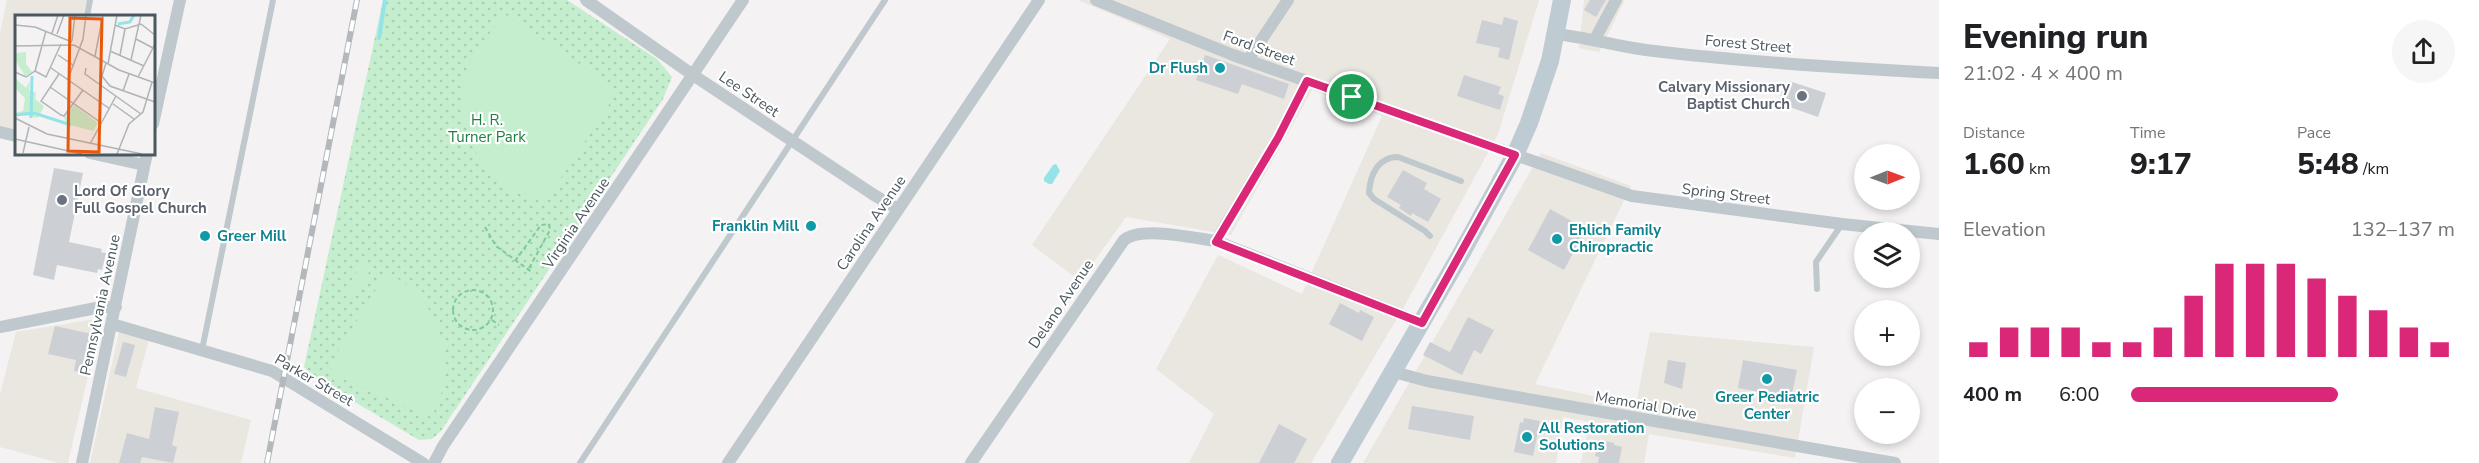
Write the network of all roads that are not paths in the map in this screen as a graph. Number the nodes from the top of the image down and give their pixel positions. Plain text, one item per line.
1 (90, 0) edge
2 (180, 0) edge
3 (273, 0) edge
4 (586, 0) edge
5 (743, 0) edge
6 (885, 0) edge
7 (1039, 0) edge
8 (1096, 0) edge
9 (1288, 0) edge
10 (1562, 0) edge
11 (1616, 0) edge
12 (87, 15) edge
13 (1555, 34) junction
14 (1595, 39) junction
15 (1248, 60) junction
16 (1939, 73) edge
17 (693, 75) junction
18 (1307, 81) junction
19 (154, 119) edge
20 (0, 132) edge
21 (15, 136) edge
22 (792, 141) junction
23 (99, 154) edge
24 (1515, 155) junction
25 (146, 159) edge
26 (1461, 181) dead end
27 (898, 209) junction
28 (1842, 224) junction
29 (1939, 234) edge
30 (1430, 236) dead end
31 (1216, 242) junction
32 (1817, 289) dead end
33 (116, 307) junction
34 (1422, 323) junction
35 (112, 324) junction
36 (0, 327) edge
37 (202, 350) junction
38 (1394, 372) junction
39 (82, 463) edge
40 (423, 463) edge
41 (434, 463) edge
42 (580, 463) edge
43 (728, 463) edge
44 (971, 463) edge
45 (1340, 463) edge
46 (1894, 463) edge

1 - 12 lane
2 - 19 street
3 - 37 lane
4 - 17 street, Lee Street
5 - 17 street, Virginia Avenue
6 - 22 lane
7 - 27 street, Carolina Avenue
8 - 15 street, Ford Street
9 - 15 street
10 - 13 main road
11 - 14 street
13 - 14 street, Forest Street
13 - 24 main road
14 - 16 street, Forest Street
15 - 18 street, Ford Street
17 - 22 street, Lee Street
17 - 41 street, Virginia Avenue
18 - 24 street, Ford Street
18 - 31 street
20 - 21 street
22 - 27 street, Lee Street
22 - 42 lane
23 - 25 street
24 - 28 street, Spring Street
24 - 34 main road
25 - 33 street, Pennsylvania Avenue
26 - 30 lane
27 - 43 street, Carolina Avenue
28 - 29 street, Spring Street
28 - 32 lane
31 - 34 street, Delano Avenue
31 - 44 street, Delano Avenue
33 - 35 street, Pennsylvania Avenue
33 - 36 street
34 - 38 main road
35 - 37 street, Parker Street
35 - 39 street, Pennsylvania Avenue
37 - 40 street, Parker Street
38 - 45 main road
38 - 46 street, Memorial Drive

